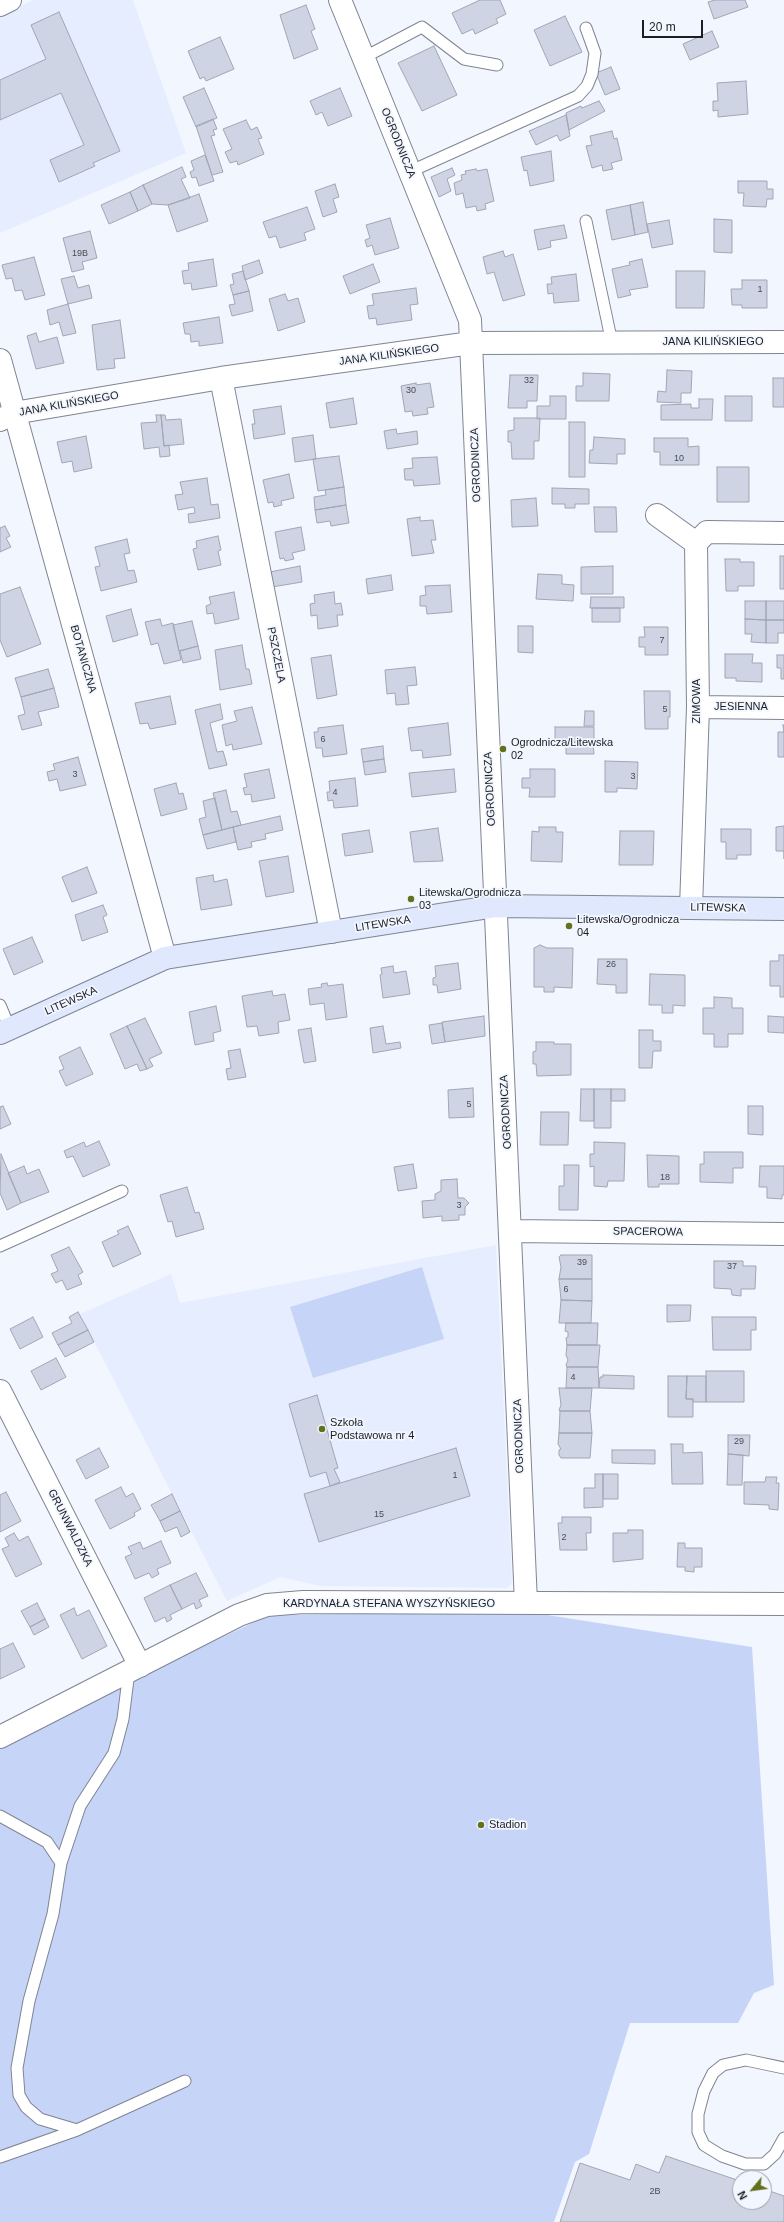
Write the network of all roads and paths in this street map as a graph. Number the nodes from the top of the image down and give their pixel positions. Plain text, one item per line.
1 (10, 0) edge
2 (340, 0) edge
3 (0, 5) edge
4 (586, 28) dead end
5 (363, 58) junction
6 (497, 65) dead end
7 (409, 172) junction
8 (586, 221) dead end
9 (784, 342) edge
10 (471, 343) junction
11 (612, 343) junction
12 (0, 360) edge
13 (221, 378) junction
14 (7, 417) edge
15 (657, 515) dead end
16 (784, 533) edge
17 (696, 543) junction
18 (698, 707) junction
19 (784, 708) edge
20 (496, 906) junction
21 (691, 908) junction
22 (784, 909) edge
23 (331, 932) junction
24 (165, 958) junction
25 (0, 1005) edge
26 (5, 1031) edge
27 (122, 1191) dead end
28 (511, 1230) junction
29 (784, 1234) edge
30 (0, 1246) edge
31 (0, 1393) edge
32 (526, 1603) junction
33 (784, 1604) edge
34 (135, 1669) junction
35 (0, 1737) edge
36 (0, 1816) edge
37 (61, 1863) junction
38 (784, 2068) edge
39 (184, 2080) dead end
40 (77, 2130) junction
41 (784, 2138) edge
42 (0, 2156) edge

1 - 3 street
2 - 5 street, OGRODNICZA
4 - 7 lane
5 - 6 lane
5 - 7 street, OGRODNICZA
7 - 10 street, OGRODNICZA
8 - 11 lane
9 - 11 street, JANA KILIŃSKIEGO
10 - 11 street, JANA KILIŃSKIEGO
10 - 13 street, JANA KILIŃSKIEGO
10 - 20 street, OGRODNICZA
12 - 14 street, BOTANICZNA
13 - 14 street, JANA KILIŃSKIEGO
13 - 23 street, PSZCZELA
14 - 24 street, BOTANICZNA
15 - 17 street
16 - 17 street
17 - 18 street, ZIMOWA
18 - 19 street, JESIENNA
18 - 21 street, ZIMOWA
20 - 21 main road, LITEWSKA
20 - 23 main road, LITEWSKA
20 - 28 street, OGRODNICZA
21 - 22 main road, LITEWSKA
23 - 24 main road, LITEWSKA
24 - 26 main road, LITEWSKA
25 - 26 lane
27 - 30 lane
28 - 29 street, SPACEROWA
28 - 32 street, OGRODNICZA
31 - 34 street, GRUNWALDZKA
32 - 33 street, KARDYNAŁA STEFANA WYSZYŃSKIEGO
32 - 34 street, KARDYNAŁA STEFANA WYSZYŃSKIEGO
34 - 35 street, KARDYNAŁA STEFANA WYSZYŃSKIEGO
34 - 37 lane
36 - 37 lane
37 - 40 lane
38 - 41 lane
39 - 40 lane
40 - 42 lane

